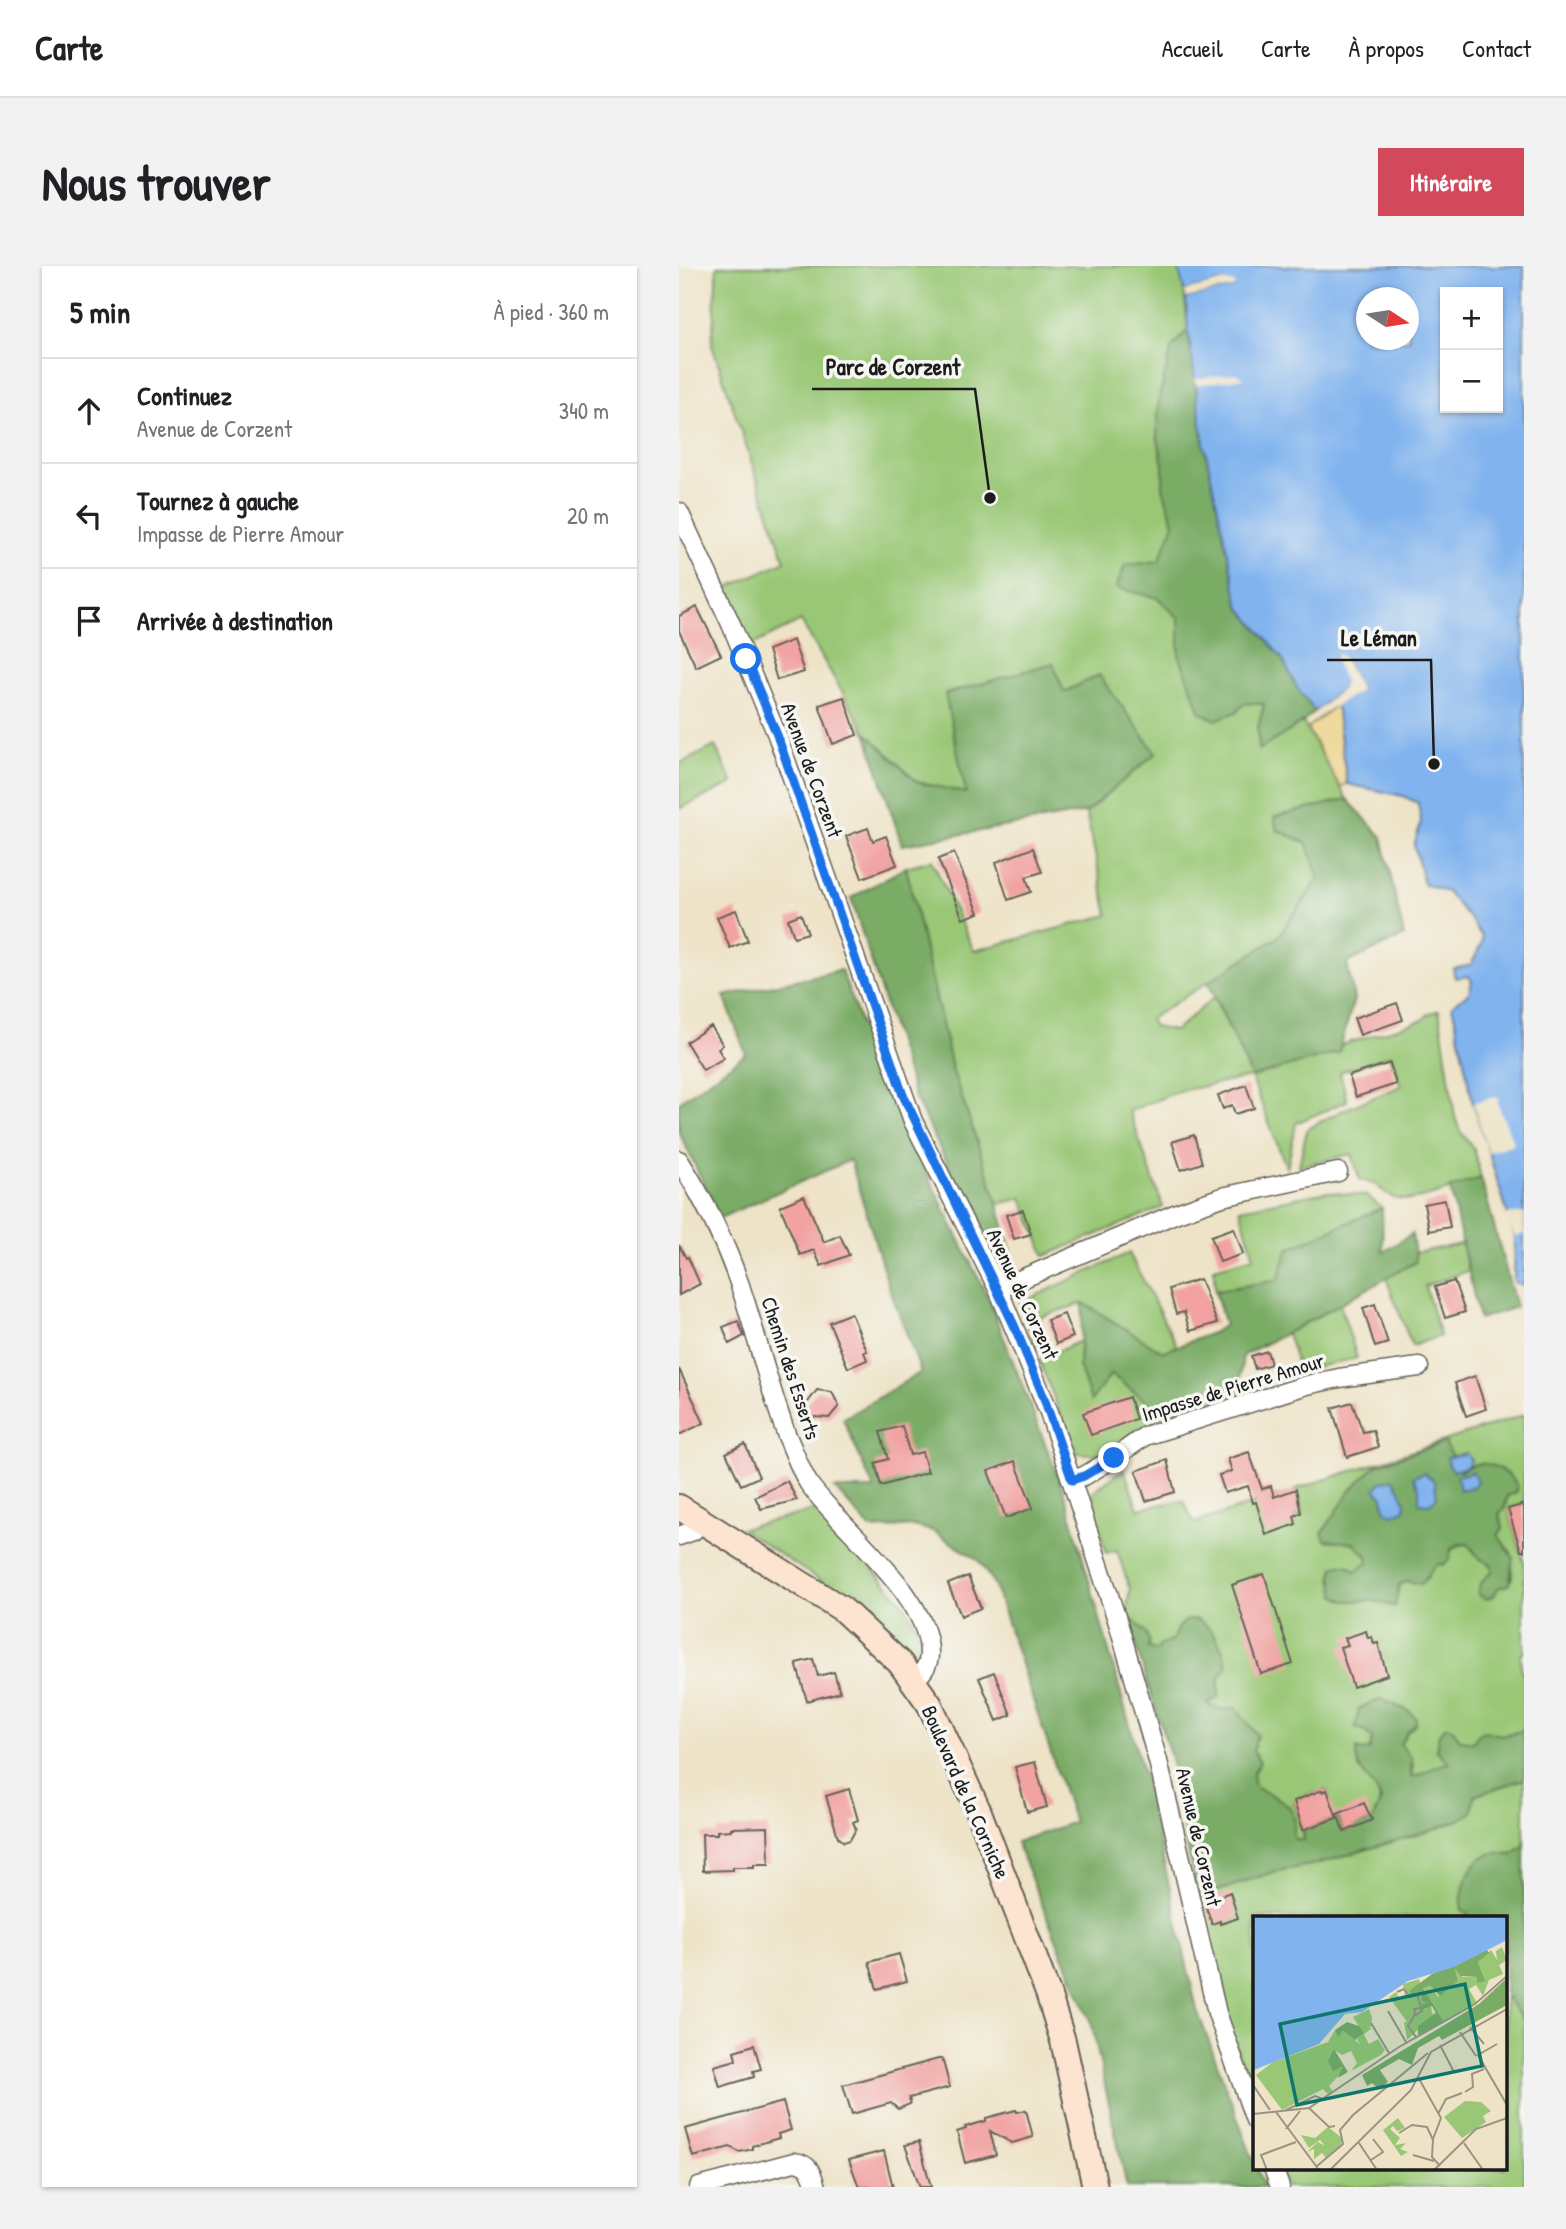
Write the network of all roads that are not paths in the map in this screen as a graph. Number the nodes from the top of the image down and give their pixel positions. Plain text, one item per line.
1 (679, 512) edge
2 (679, 1160) edge
3 (1338, 1172) dead end
4 (998, 1289) junction
5 (1419, 1367) dead end
6 (1072, 1480) junction
7 (679, 1507) edge
8 (702, 1522) junction
9 (679, 1536) edge
10 (914, 1681) junction
11 (1253, 2115) edge
12 (1274, 2170) edge
13 (699, 2187) edge
14 (816, 2187) edge
15 (1095, 2187) edge
16 (1280, 2187) edge

1 - 4 street, Avenue de Corzent
2 - 10 street, Chemin des Esserts
3 - 4 street
4 - 6 street, Avenue de Corzent
5 - 6 street, Impasse de Pierre Amour
6 - 11 street, Avenue de Corzent
7 - 8 street, Boulevard de la Corniche
8 - 9 street
8 - 10 street, Boulevard de la Corniche
10 - 15 street, Boulevard de la Corniche
12 - 16 street
13 - 14 street

